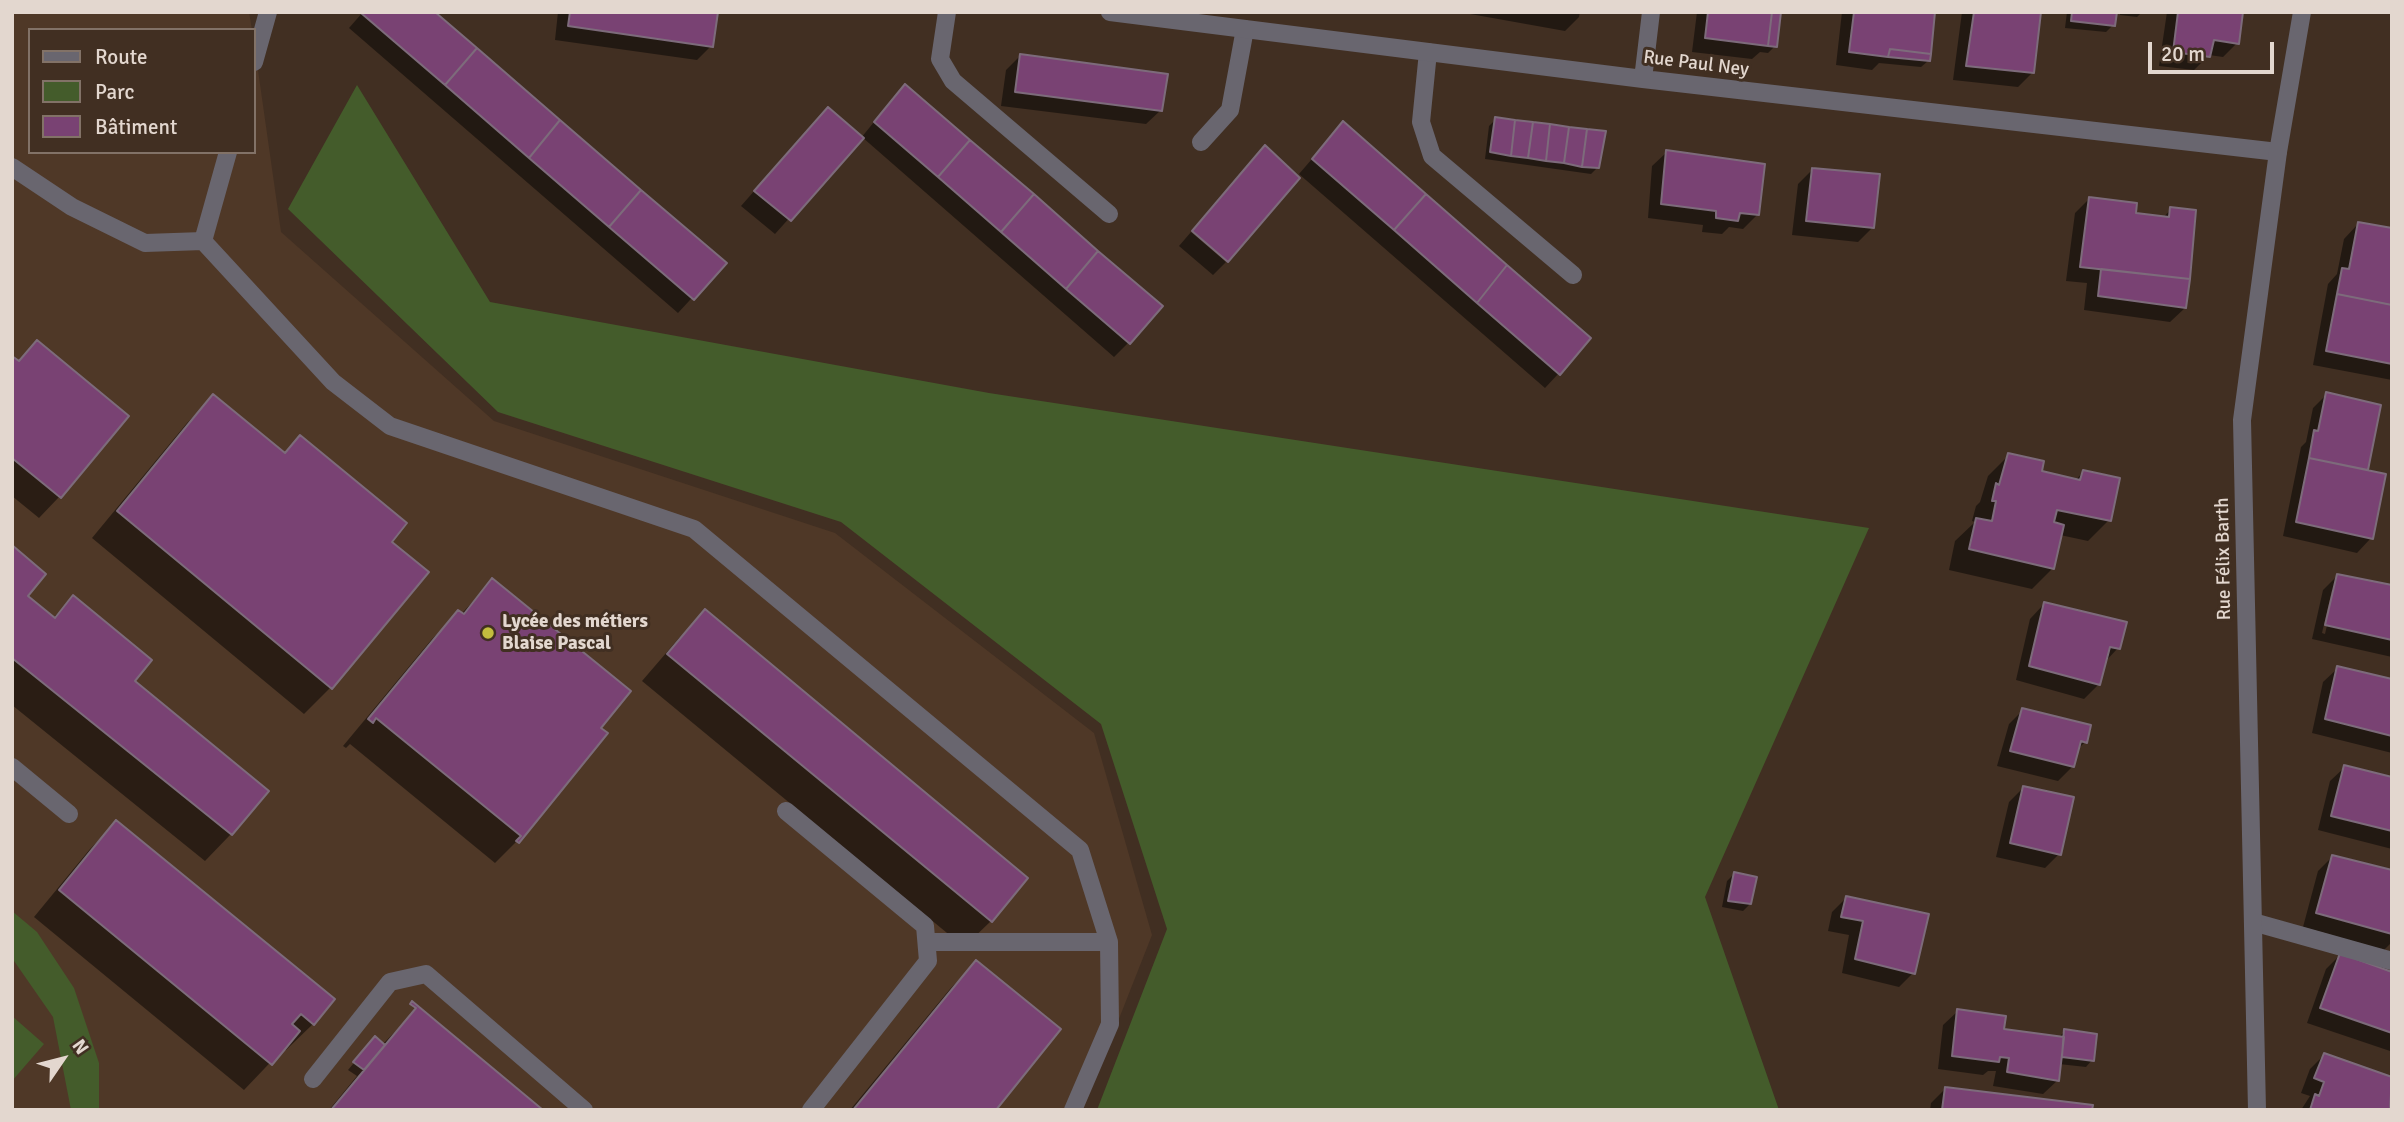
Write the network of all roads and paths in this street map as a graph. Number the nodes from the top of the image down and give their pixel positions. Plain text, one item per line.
1 (268, 12) edge
2 (947, 12) edge
3 (1110, 12) edge
4 (1651, 12) edge
5 (2302, 12) edge
6 (1245, 29) junction
7 (1428, 52) junction
8 (256, 55) edge
9 (1643, 79) junction
10 (1200, 142) dead end
11 (2278, 152) junction
12 (227, 154) edge
13 (12, 167) edge
14 (1109, 214) dead end
15 (203, 241) junction
16 (1573, 275) dead end
17 (12, 767) edge
18 (786, 811) dead end
19 (69, 814) dead end
20 (2253, 922) junction
21 (927, 942) junction
22 (1109, 942) junction
23 (2392, 961) edge
24 (313, 1079) dead end
25 (584, 1110) edge
26 (811, 1110) edge
27 (1073, 1110) edge
28 (2257, 1110) edge

1 - 8 street
2 - 14 street
3 - 6 street, Rue Paul Ney
4 - 9 street
5 - 11 street, Rue Félix Barth
6 - 7 street, Rue Paul Ney
6 - 10 street
7 - 9 street, Rue Paul Ney
7 - 16 street
9 - 11 street, Rue Paul Ney
11 - 20 street, Rue Félix Barth
12 - 15 street
13 - 15 street
15 - 22 street
17 - 19 street
18 - 21 street
20 - 23 street
20 - 28 street, Rue Félix Barth
21 - 22 street
21 - 26 street
22 - 27 street
24 - 25 street

